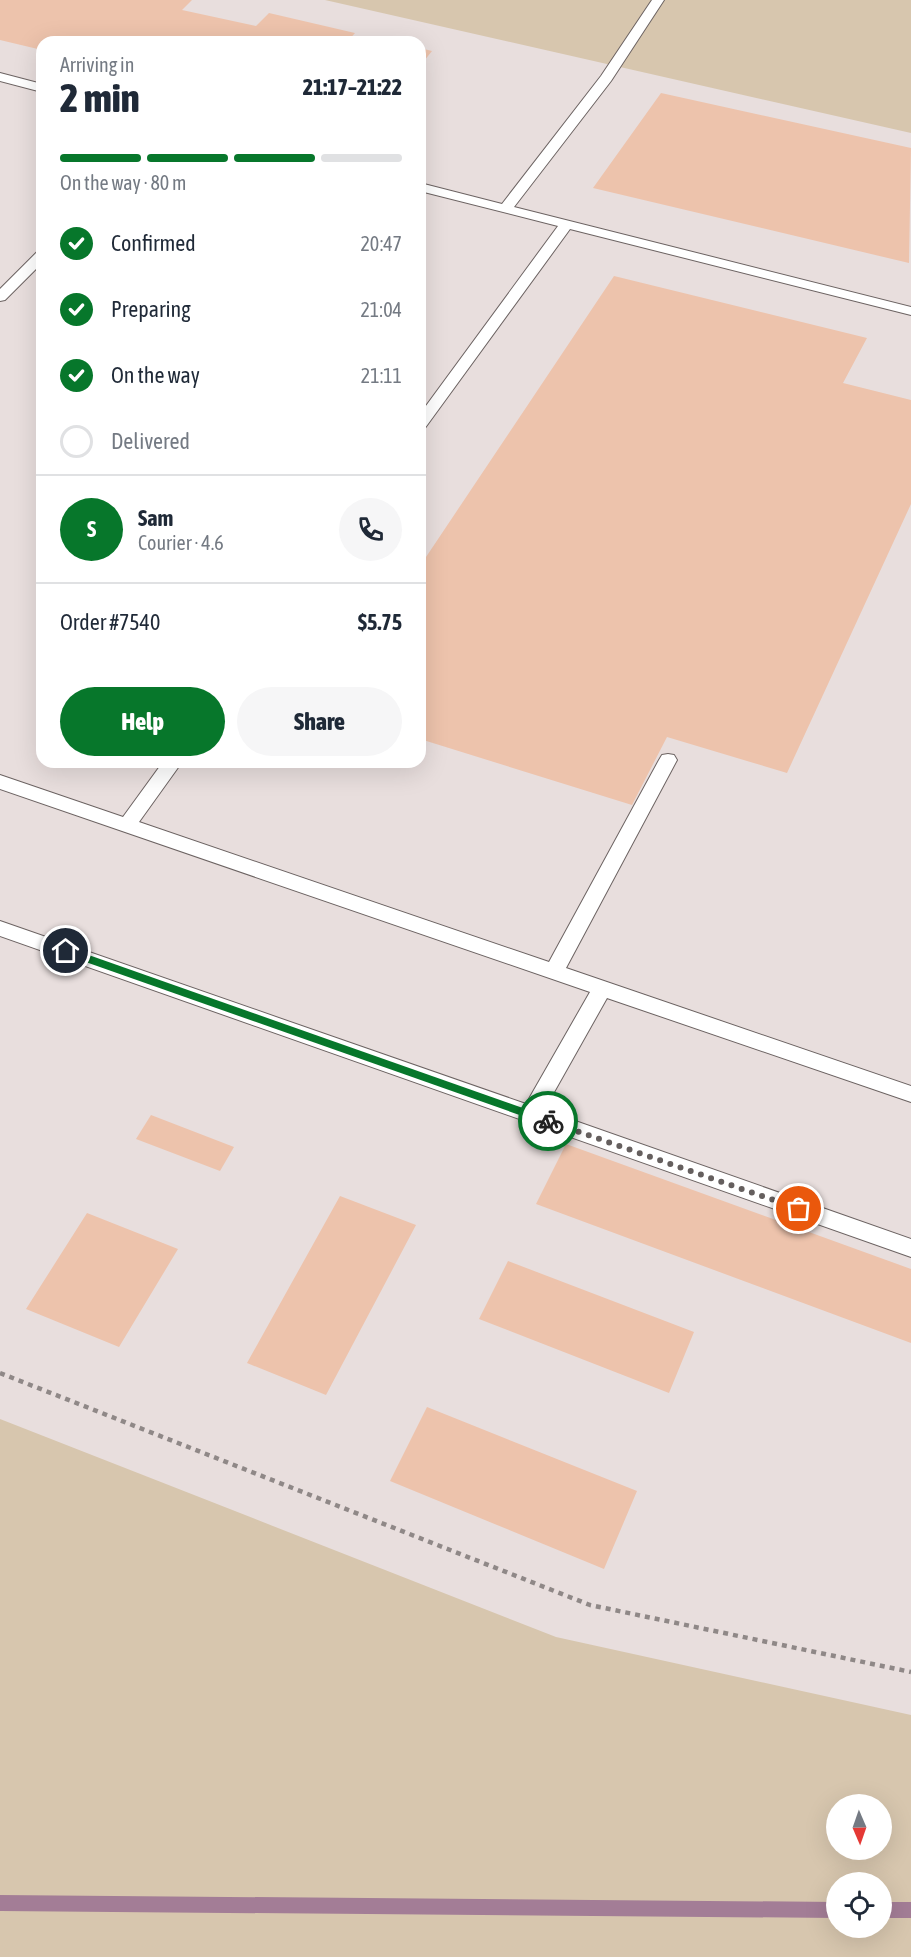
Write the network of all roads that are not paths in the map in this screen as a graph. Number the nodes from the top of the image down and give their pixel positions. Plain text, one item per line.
1 (658, 0) edge
2 (0, 77) edge
3 (36, 86) edge
4 (426, 189) edge
5 (505, 210) junction
6 (566, 225) junction
7 (36, 261) edge
8 (0, 297) edge
9 (911, 311) edge
10 (426, 417) edge
11 (668, 760) dead end
12 (169, 768) edge
13 (0, 782) edge
14 (127, 825) junction
15 (0, 928) edge
16 (554, 972) junction
17 (602, 988) junction
18 (911, 1094) edge
19 (531, 1115) junction
20 (911, 1248) edge

1 - 5 lane
2 - 3 lane
4 - 5 lane
5 - 6 lane
6 - 9 lane
6 - 10 lane
7 - 8 lane
11 - 16 lane
12 - 14 lane
13 - 14 lane
14 - 16 lane
15 - 19 lane
16 - 17 lane
17 - 18 lane
17 - 19 lane
19 - 20 lane

